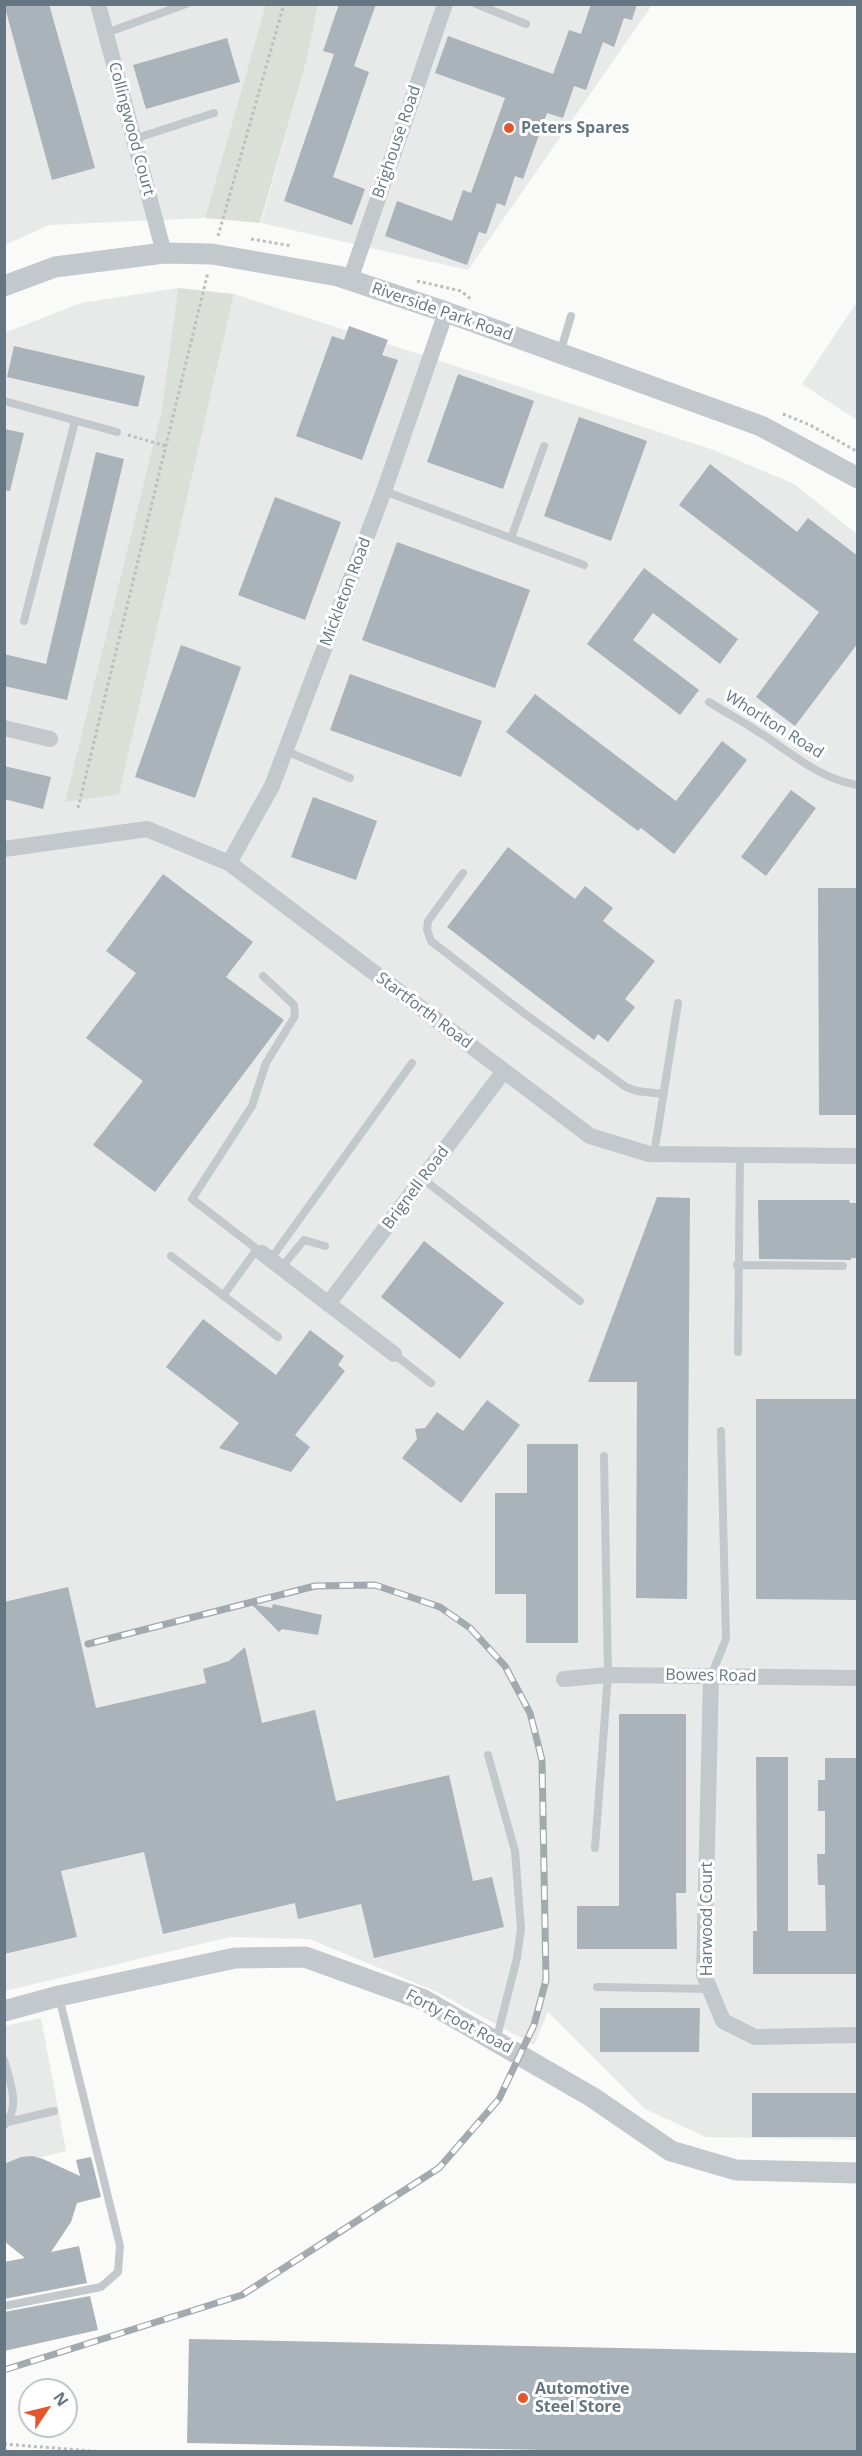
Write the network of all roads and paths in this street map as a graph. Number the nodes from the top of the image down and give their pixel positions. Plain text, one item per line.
1 (98, 4) edge
2 (186, 4) edge
3 (284, 4) edge
4 (445, 4) edge
5 (476, 4) edge
6 (526, 24) dead end
7 (106, 33) junction
8 (214, 113) dead end
9 (134, 139) junction
10 (164, 253) junction
11 (212, 254) junction
12 (350, 280) junction
13 (4, 286) edge
14 (446, 312) junction
15 (572, 316) dead end
16 (560, 354) junction
17 (4, 401) edge
18 (75, 421) junction
19 (117, 432) joint
20 (166, 446) junction
21 (544, 446) dead end
22 (858, 478) edge
23 (384, 491) junction
24 (511, 538) junction
25 (584, 565) dead end
26 (24, 621) dead end
27 (709, 702) dead end
28 (4, 728) edge
29 (50, 739) dead end
30 (286, 751) junction
31 (350, 778) dead end
32 (858, 785) edge
33 (78, 808) dead end
34 (4, 849) edge
35 (229, 863) junction
36 (463, 873) dead end
37 (263, 976) dead end
38 (678, 1003) dead end
39 (412, 1063) dead end
40 (504, 1071) junction
41 (663, 1094) junction
42 (654, 1154) junction
43 (740, 1154) junction
44 (858, 1156) edge
45 (423, 1179) junction
46 (325, 1246) dead end
47 (171, 1256) dead end
48 (267, 1258) junction
49 (737, 1265) junction
50 (843, 1266) dead end
51 (223, 1296) junction
52 (580, 1301) dead end
53 (328, 1304) junction
54 (278, 1337) dead end
55 (738, 1352) dead end
56 (394, 1354) joint
57 (431, 1383) dead end
58 (721, 1431) dead end
59 (604, 1456) dead end
60 (608, 1675) junction
61 (711, 1676) junction
62 (858, 1678) edge
63 (564, 1679) dead end
64 (488, 1755) dead end
65 (595, 1848) dead end
66 (597, 1987) dead end
67 (710, 1989) junction
68 (59, 1996) junction
69 (4, 2011) edge
70 (858, 2035) edge
71 (496, 2041) junction
72 (4, 2060) edge
73 (54, 2111) dead end
74 (6, 2123) edge
75 (858, 2173) edge
76 (4, 2306) edge
77 (4, 2444) edge
78 (104, 2451) edge

1 - 7 street, Collingwood Court
2 - 7 lane
3 - 11 path
4 - 12 street, Brighouse Road
5 - 6 lane
7 - 9 street, Collingwood Court
8 - 9 lane
9 - 10 street, Collingwood Court
10 - 11 street, Riverside Park Road
10 - 13 street, Riverside Park Road
11 - 12 street, Riverside Park Road
11 - 20 path
12 - 14 street, Riverside Park Road
14 - 16 street, Riverside Park Road
14 - 23 street, Mickleton Road
15 - 16 lane
16 - 22 street, Riverside Park Road
17 - 18 lane
18 - 19 lane
18 - 26 lane
19 - 20 path
20 - 33 path
21 - 24 lane
23 - 24 lane
23 - 30 street, Mickleton Road
24 - 25 lane
27 - 32 lane, Whorlton Road
28 - 29 street
30 - 31 lane
30 - 35 street, Mickleton Road
34 - 35 street, Startforth Road
35 - 40 street, Startforth Road
36 - 41 lane
37 - 48 lane
38 - 41 lane
39 - 48 lane
40 - 42 street, Startforth Road
40 - 45 street, Brignell Road
41 - 42 lane
42 - 43 street, Startforth Road
43 - 44 street, Startforth Road
43 - 49 lane
45 - 52 lane
45 - 53 street, Brignell Road
46 - 48 lane
47 - 51 lane
48 - 51 lane
48 - 53 street
49 - 50 lane
49 - 55 lane
51 - 54 lane
53 - 56 street
56 - 57 lane
58 - 61 lane
59 - 60 lane
60 - 61 street, Bowes Road
60 - 63 street, Bowes Road
60 - 65 lane
61 - 62 street, Bowes Road
61 - 67 street, Harwood Court
64 - 71 lane
66 - 67 lane
67 - 70 street, Harwood Court
68 - 69 street, Forty Foot Road
68 - 71 street, Forty Foot Road
68 - 76 lane
71 - 75 street, Forty Foot Road
72 - 74 lane
73 - 74 lane
77 - 78 path

